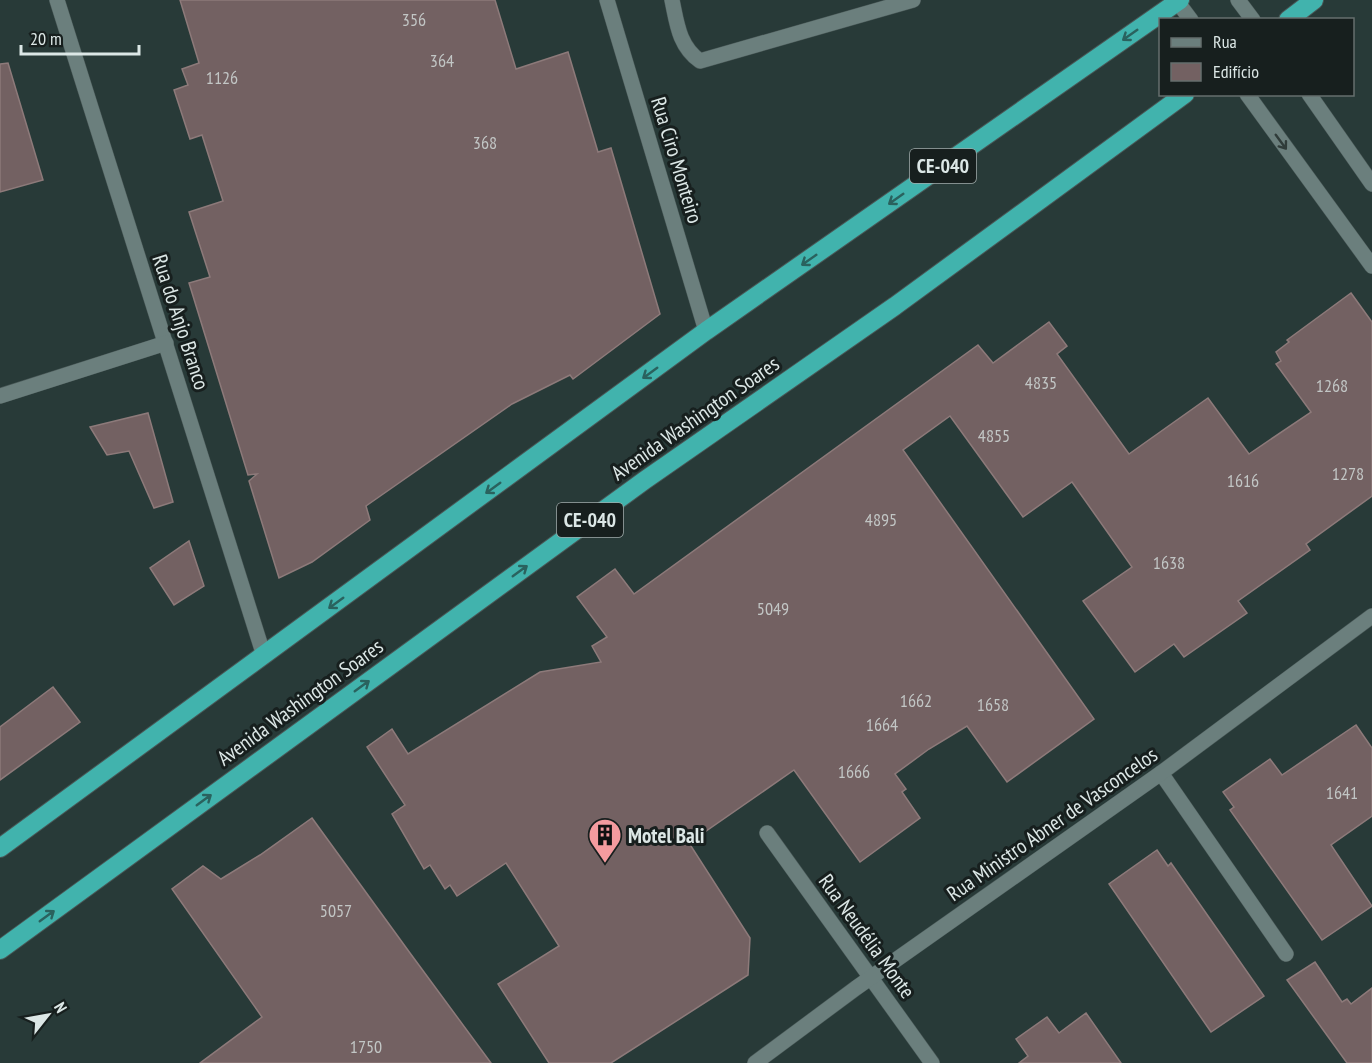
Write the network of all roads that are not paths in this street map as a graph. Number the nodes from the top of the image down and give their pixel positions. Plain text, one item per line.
1 (57, 0) edge
2 (607, 0) edge
3 (672, 0) edge
4 (912, 0) edge
5 (1178, 0) edge
6 (1238, 0) edge
7 (1314, 0) edge
8 (1190, 18) edge
9 (1252, 18) edge
10 (1291, 18) edge
11 (1182, 96) edge
12 (1248, 96) edge
13 (1310, 96) edge
14 (1372, 184) edge
15 (1372, 267) edge
16 (706, 331) junction
17 (166, 343) junction
18 (0, 396) edge
19 (1372, 616) edge
20 (264, 656) junction
21 (1161, 773) junction
22 (767, 833) dead end
23 (0, 848) edge
24 (0, 951) edge
25 (1286, 954) dead end
26 (871, 978) junction
27 (755, 1063) edge
28 (932, 1063) edge

1 - 17 street, Rua do Anjo Branco
2 - 16 street, Rua Ciro Monteiro
3 - 4 street
5 - 8 street
5 -> 16 highway, CE-040
6 - 9 street
7 - 10 highway
24 -> 11 highway, Avenida Washington Soares / CE-040
12 -> 15 street
13 - 14 street
16 -> 20 highway, CE-040
17 - 18 street
17 - 20 street, Rua do Anjo Branco
19 - 21 street, Rua Ministro Abner de Vasconcelos
20 - 23 highway, CE-040
21 - 25 street
21 - 26 street, Rua Ministro Abner de Vasconcelos
22 - 26 street, Rua Neudélia Monte
26 - 27 street, Rua Ministro Abner de Vasconcelos
26 - 28 street, Rua Neudélia Monte

